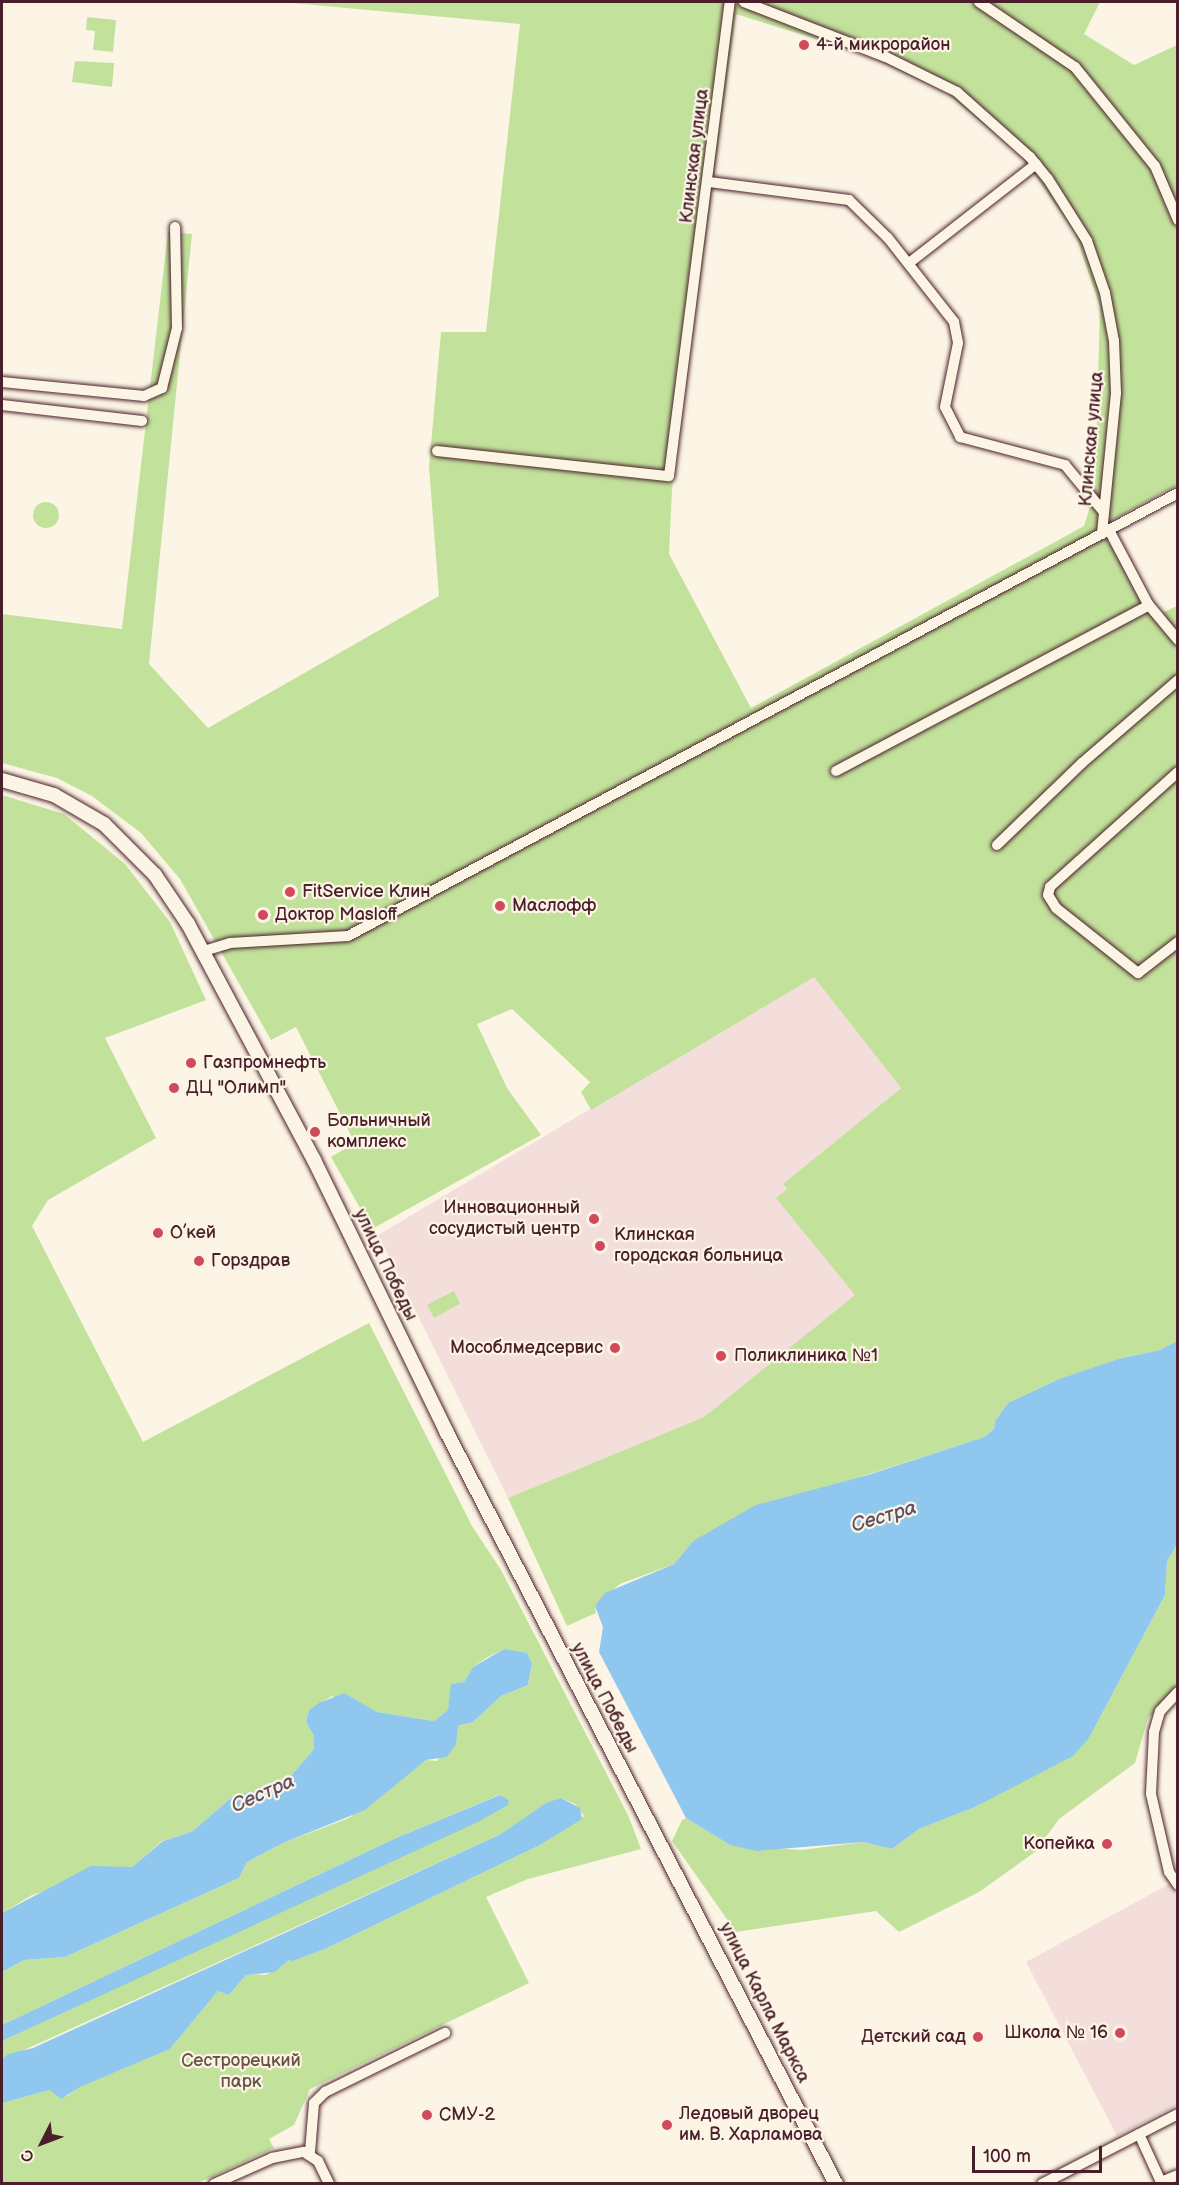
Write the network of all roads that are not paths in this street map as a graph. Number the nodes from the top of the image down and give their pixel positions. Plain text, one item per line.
1 (730, 2) edge
2 (744, 2) edge
3 (979, 2) edge
4 (1036, 164) junction
5 (709, 182) junction
6 (1178, 220) edge
7 (175, 227) dead end
8 (909, 263) junction
9 (2, 382) edge
10 (2, 405) edge
11 (142, 421) dead end
12 (437, 451) dead end
13 (1178, 493) edge
14 (1103, 511) junction
15 (1105, 532) junction
16 (1149, 606) junction
17 (1178, 640) edge
18 (1178, 680) edge
19 (837, 771) dead end
20 (1178, 772) edge
21 (2, 780) edge
22 (997, 845) dead end
23 (1178, 942) edge
24 (204, 951) junction
25 (1176, 1695) edge
26 (659, 1840) joint
27 (1178, 1885) edge
28 (445, 2033) dead end
29 (1178, 2114) edge
30 (1139, 2134) junction
31 (310, 2152) junction
32 (1178, 2175) edge
33 (214, 2184) edge
34 (329, 2184) edge
35 (836, 2184) edge
36 (1042, 2184) edge

1 - 5 street, Клинская улица
2 - 4 street, Клинская улица
3 - 6 street
4 - 8 street
4 - 14 street, Клинская улица
5 - 8 street
5 - 12 street, Клинская улица
7 - 9 street
8 - 14 street
10 - 11 street
13 - 15 street
14 - 15 street, Клинская улица
15 - 16 street
15 - 24 street
16 - 17 street
16 - 19 street
18 - 22 street
20 - 23 street
21 - 24 street, улица Победы
24 - 26 street, улица Победы
25 - 27 street
26 - 35 street, улица Карла Маркса
28 - 31 street
29 - 30 street
30 - 32 street
30 - 36 street
31 - 33 street
31 - 34 street

